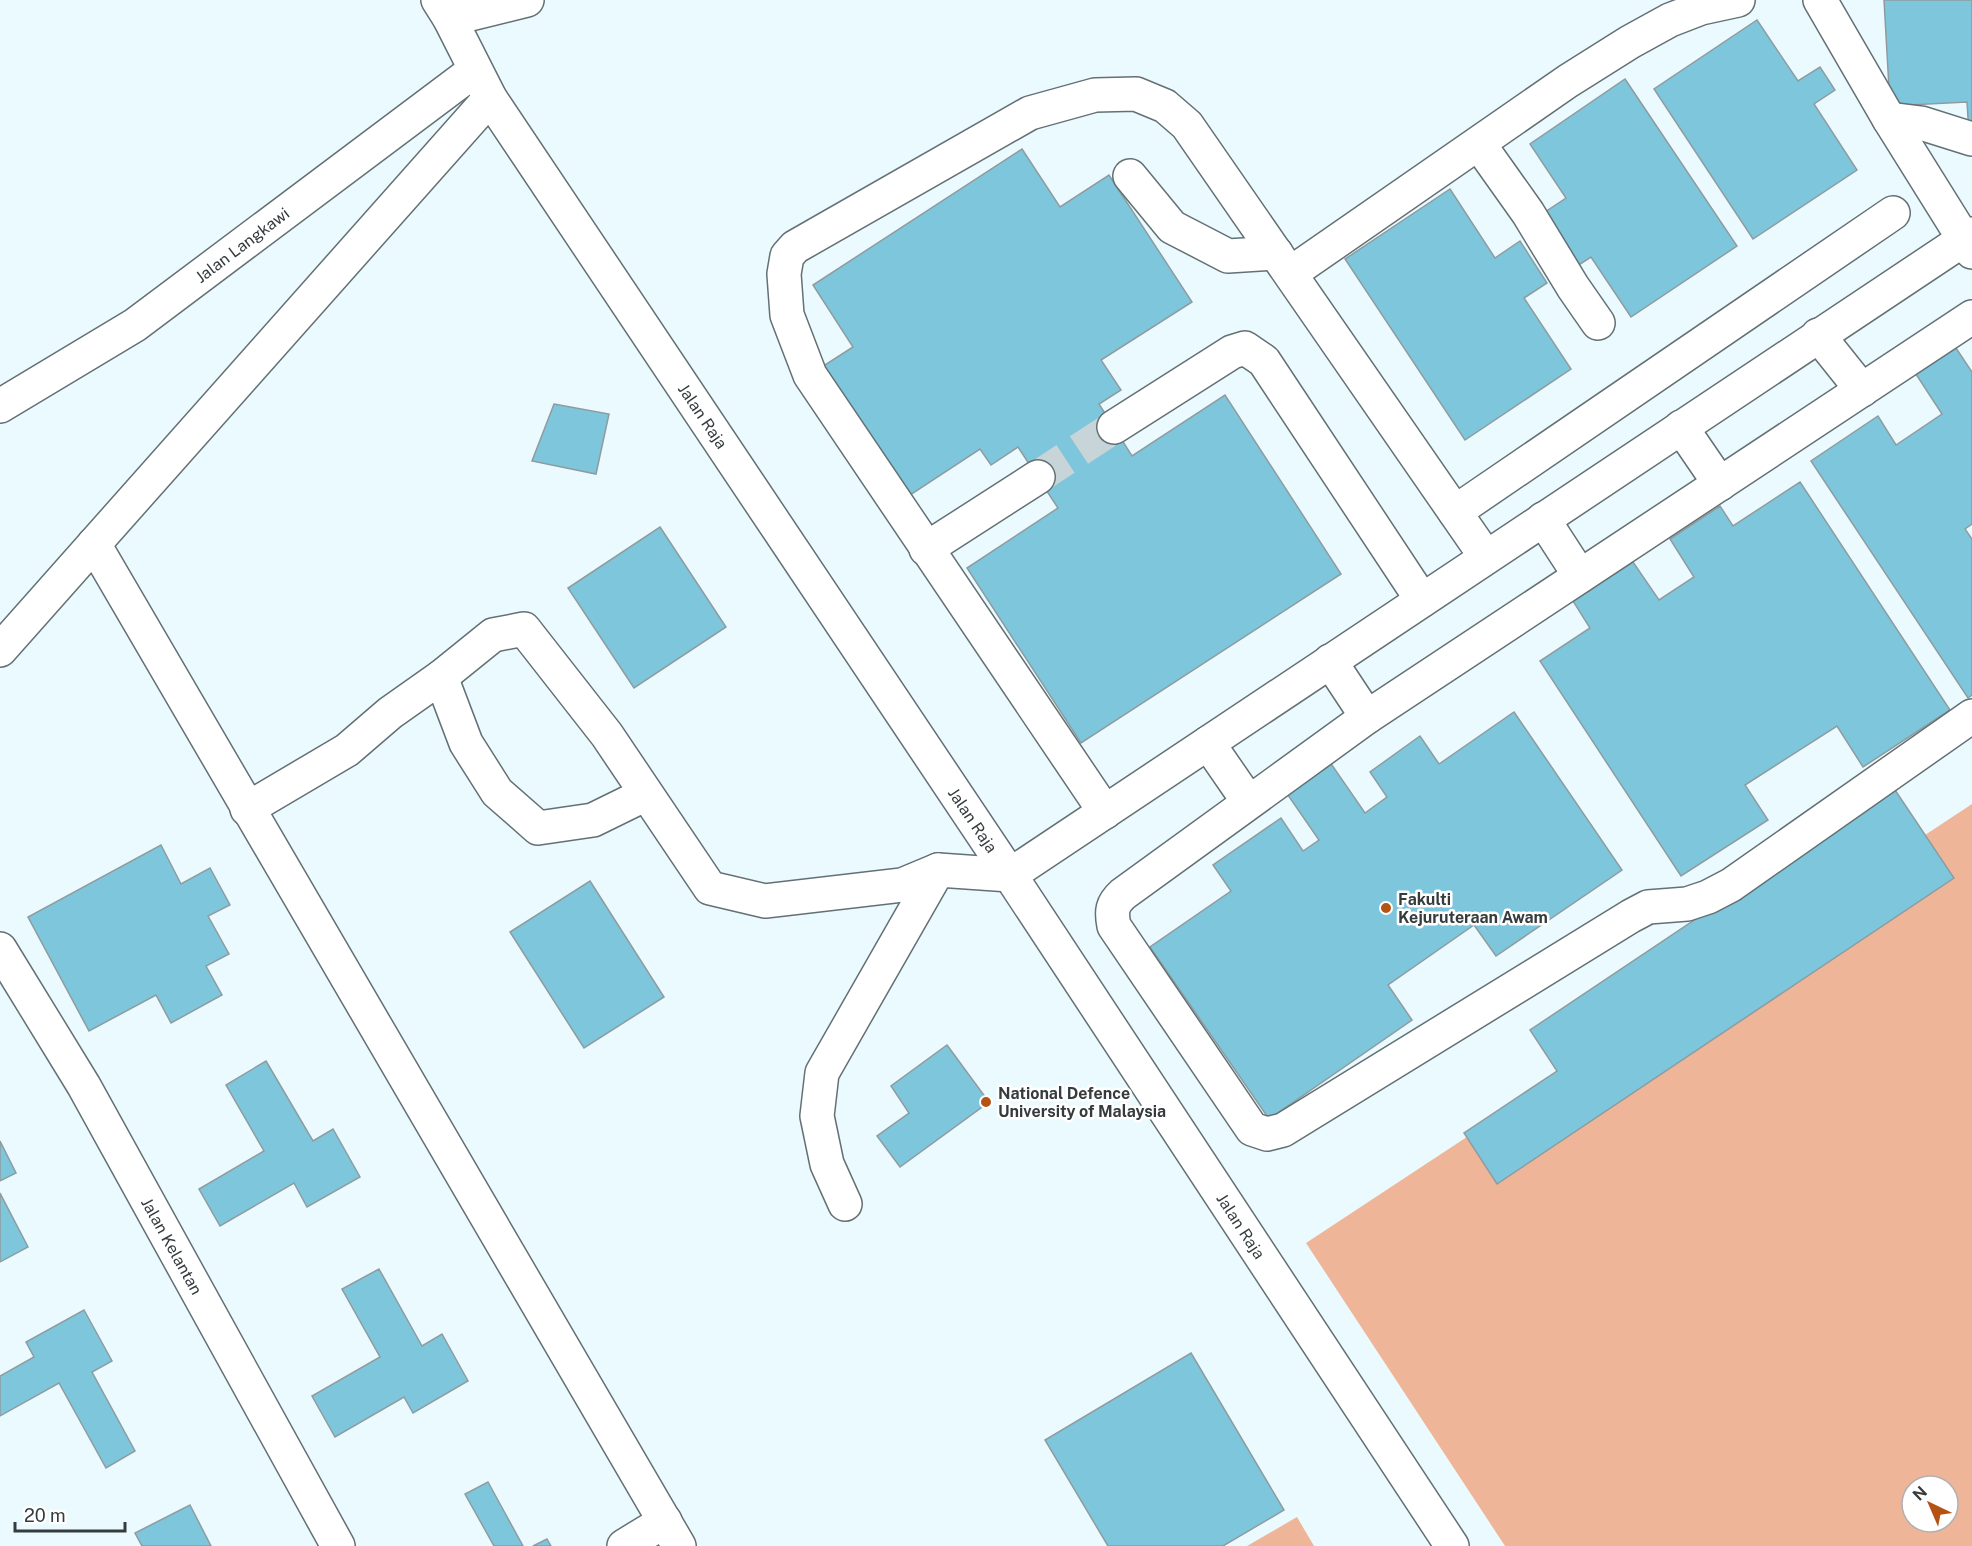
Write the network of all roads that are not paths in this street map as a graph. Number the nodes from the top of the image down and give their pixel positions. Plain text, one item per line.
1 (526, 0) edge
2 (1738, 0) edge
3 (1820, 0) edge
4 (444, 10) edge
5 (475, 69) junction
6 (490, 98) junction
7 (1889, 119) junction
8 (1972, 139) edge
9 (1479, 144) junction
10 (1130, 177) dead end
11 (1893, 213) dead end
12 (1969, 242) edge
13 (1284, 263) junction
14 (1972, 317) edge
15 (1598, 323) dead end
16 (1818, 335) junction
17 (1862, 390) junction
18 (0, 406) edge
19 (1114, 427) tunnel mouth
20 (1681, 427) junction
21 (1038, 477) tunnel mouth
22 (1720, 484) junction
23 (1455, 512) junction
24 (1543, 519) junction
25 (94, 544) junction
26 (926, 549) junction
27 (1486, 557) junction
28 (1580, 576) junction
29 (1422, 600) junction
30 (0, 650) edge
31 (1330, 661) junction
32 (441, 677) junction
33 (1972, 716) edge
34 (1367, 717) junction
35 (1208, 742) junction
36 (646, 794) junction
37 (1248, 801) junction
38 (247, 809) junction
39 (1105, 812) junction
40 (938, 870) junction
41 (1010, 875) junction
42 (0, 950) edge
43 (845, 1203) dead end
44 (672, 1534) edge
45 (338, 1546) edge
46 (624, 1546) edge
47 (1452, 1546) edge

1 - 4 street
2 - 9 street
3 - 7 street
4 - 5 street, Jalan Raja
5 - 6 street, Jalan Raja
5 - 18 street, Jalan Langkawi
6 - 25 street
6 - 41 street, Jalan Raja
7 - 8 street
7 - 12 street
9 - 13 street
9 - 15 street
10 - 13 street
11 - 23 street
12 - 16 street
13 - 23 street
13 - 26 street
14 - 17 street
16 - 17 street
16 - 20 street
17 - 22 street
19 - 29 street
20 - 22 street
20 - 24 street
21 - 26 street
22 - 28 street
23 - 27 street
24 - 27 street
24 - 28 street
25 - 30 street
25 - 38 street
26 - 39 street
27 - 29 street
28 - 34 street
29 - 31 street
31 - 34 street
31 - 35 street
32 - 36 street
32 - 36 street
32 - 38 street
33 - 37 street
34 - 37 street
35 - 37 street
35 - 39 street
36 - 40 street
38 - 44 street
39 - 41 street
40 - 41 street
40 - 43 street
41 - 47 street, Jalan Raja
42 - 45 street, Jalan Kelantan
44 - 46 street

